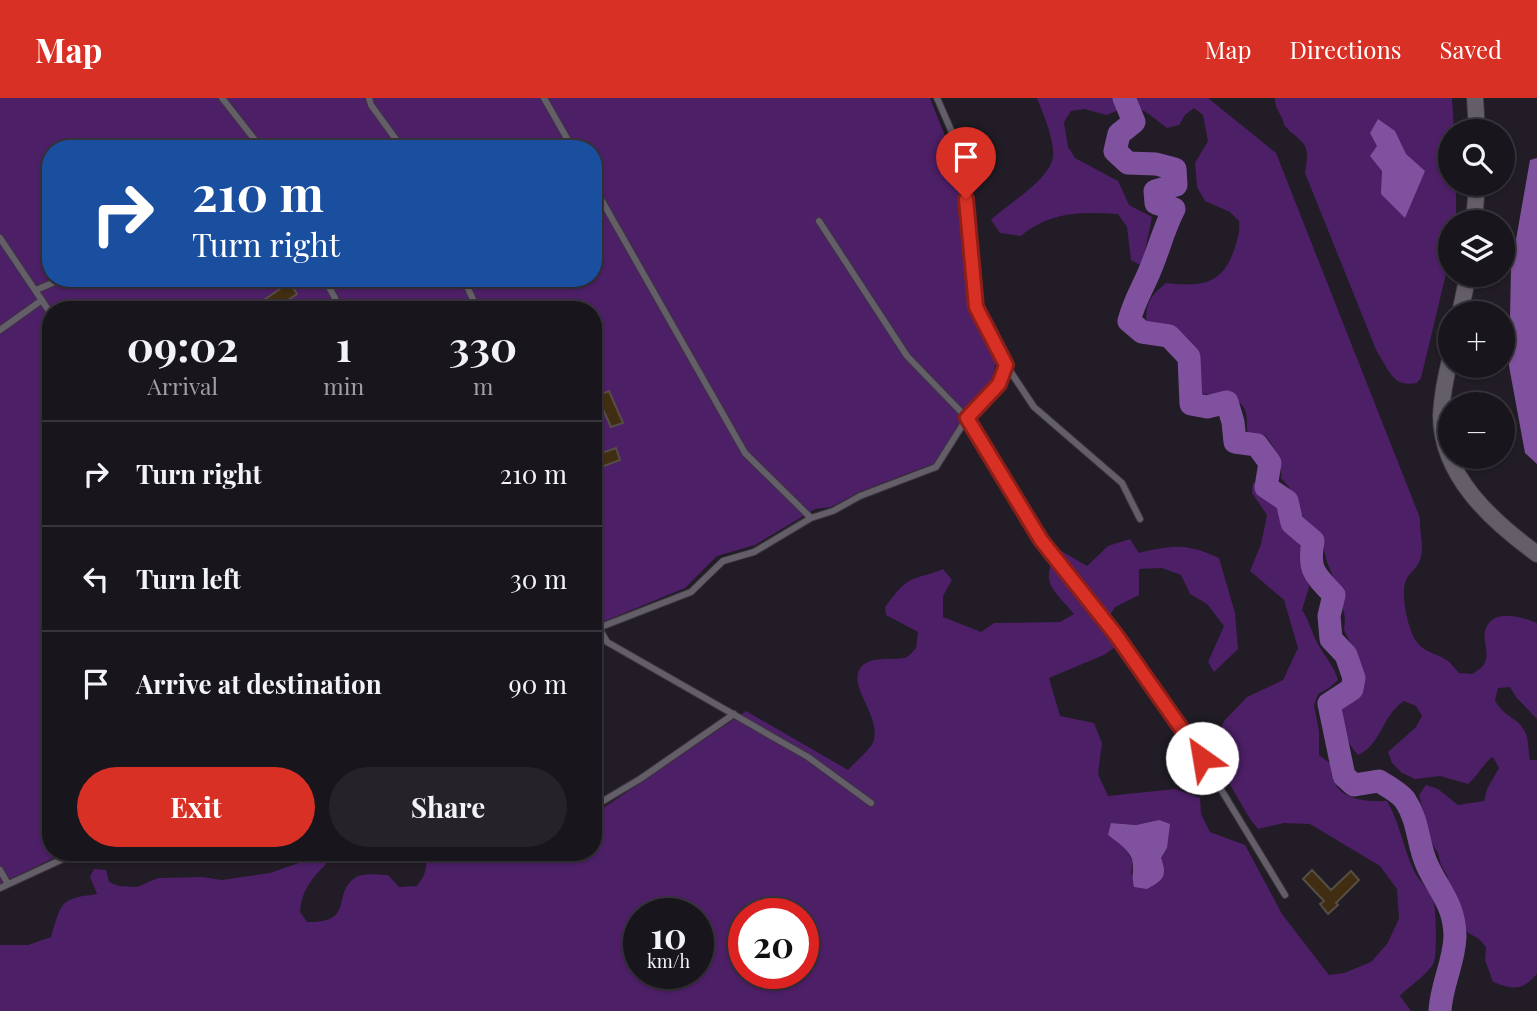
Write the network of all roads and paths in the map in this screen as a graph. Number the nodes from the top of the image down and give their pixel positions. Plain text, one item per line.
1 (222, 98) edge
2 (369, 98) edge
3 (544, 98) edge
4 (937, 98) edge
5 (1475, 98) edge
6 (1476, 119) edge
7 (255, 140) edge
8 (397, 140) edge
9 (568, 140) edge
10 (602, 201) edge
11 (819, 221) dead end
12 (0, 238) edge
13 (43, 287) edge
14 (329, 287) edge
15 (36, 290) junction
16 (335, 298) dead end
17 (42, 300) joint
18 (0, 330) edge
19 (1006, 365) junction
20 (1447, 378) edge
21 (967, 418) junction
22 (811, 518) junction
23 (1140, 519) dead end
24 (1537, 554) edge
25 (602, 627) edge
26 (602, 636) edge
27 (734, 713) junction
28 (602, 802) edge
29 (871, 803) dead end
30 (58, 861) edge
31 (0, 870) edge
32 (8, 884) junction
33 (0, 888) edge
34 (1285, 895) dead end

1 - 7 lane
2 - 8 lane
3 - 9 lane
4 - 19 lane
5 - 6 street
10 - 22 lane
11 - 21 lane
12 - 15 lane
13 - 15 lane
14 - 16 lane
15 - 17 lane
17 - 18 lane
19 - 21 lane
19 - 23 lane
20 - 24 street
21 - 22 lane
21 - 34 lane
22 - 25 lane
26 - 27 lane
27 - 28 lane
27 - 29 lane
30 - 32 lane
31 - 32 lane
32 - 33 lane

